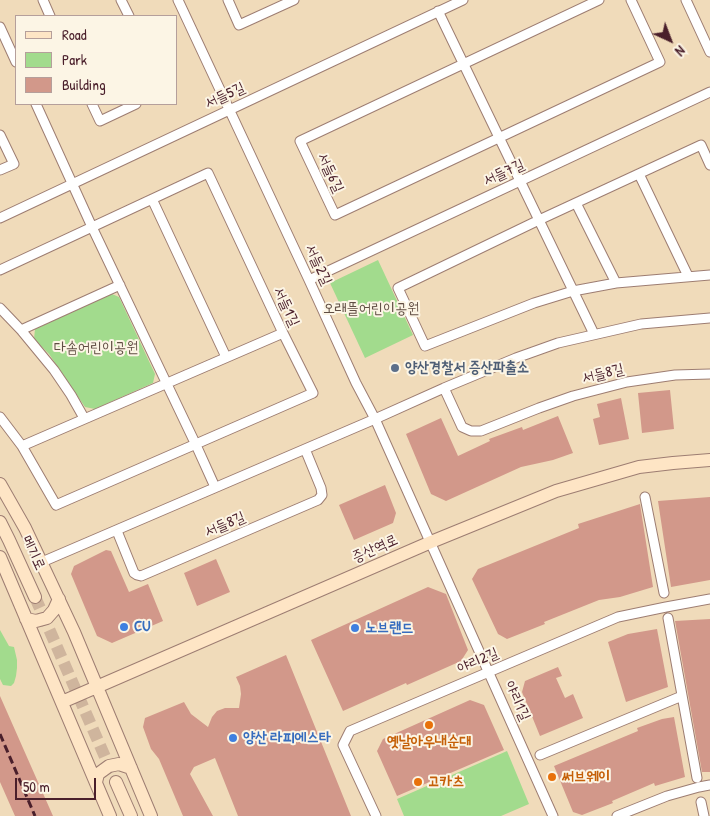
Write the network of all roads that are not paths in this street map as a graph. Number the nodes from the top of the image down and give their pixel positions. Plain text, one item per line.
1 (43, 0) edge
2 (121, 0) edge
3 (178, 0) edge
4 (228, 0) edge
5 (294, 0) edge
6 (463, 0) edge
7 (598, 0) edge
8 (631, 0) edge
9 (686, 0) edge
10 (438, 11) junction
11 (50, 15) edge
12 (128, 15) edge
13 (0, 27) edge
14 (710, 52) edge
15 (15, 60) edge
16 (463, 64) junction
17 (710, 92) edge
18 (36, 105) edge
19 (92, 105) edge
20 (134, 105) edge
21 (230, 109) junction
22 (0, 135) edge
23 (499, 138) junction
24 (710, 165) edge
25 (0, 170) edge
26 (639, 174) junction
27 (520, 181) junction
28 (73, 183) junction
29 (152, 199) junction
30 (576, 203) junction
31 (0, 218) edge
32 (539, 220) junction
33 (92, 227) junction
34 (0, 270) edge
35 (710, 275) edge
36 (688, 276) junction
37 (309, 280) junction
38 (616, 283) junction
39 (120, 285) junction
40 (573, 291) junction
41 (0, 308) edge
42 (710, 318) edge
43 (21, 330) junction
44 (283, 333) junction
45 (594, 334) junction
46 (226, 357) junction
47 (710, 374) edge
48 (166, 383) junction
49 (444, 388) junction
50 (0, 417) edge
51 (84, 418) junction
52 (375, 419) junction
53 (196, 445) junction
54 (22, 446) junction
55 (305, 449) junction
56 (710, 460) edge
57 (0, 484) edge
58 (215, 487) junction
59 (645, 497) dead end
60 (0, 522) edge
61 (117, 531) junction
62 (431, 542) junction
63 (0, 557) edge
64 (42, 562) junction
65 (664, 593) dead end
66 (35, 597) tunnel mouth
67 (710, 599) edge
68 (59, 600) junction
69 (668, 618) dead end
70 (26, 619) junction
71 (488, 672) junction
72 (96, 688) junction
73 (682, 696) junction
74 (62, 702) junction
75 (540, 755) dead end
76 (130, 768) junction
77 (697, 778) dead end
78 (96, 782) junction
79 (116, 782) tunnel mouth
80 (710, 785) edge
81 (701, 802) dead end
82 (110, 816) edge
83 (131, 816) edge
84 (151, 816) edge
85 (376, 816) edge
86 (553, 816) edge
87 (617, 816) edge
88 (704, 816) edge

1 - 11 street
2 - 12 street
3 - 21 street, 서들2길
4 - 5 street
6 - 10 street, 서들5길
7 - 16 street, 서들6길
8 - 23 street, 서들6길
9 - 14 street
10 - 16 street
10 - 21 street, 서들5길
13 - 15 street
16 - 23 street
16 - 23 street, 서들6길
17 - 27 street, 서들7길
18 - 28 street
19 - 20 street
21 - 28 street, 서들5길
21 - 37 street, 서들2길
22 - 25 street
23 - 27 street
24 - 26 street
26 - 30 street
26 - 36 street
27 - 32 street
27 - 37 street, 서들7길
28 - 31 street, 서들5길
28 - 33 street
29 - 33 street, 서들1길
29 - 44 street, 서들1길
29 - 46 street
30 - 32 street
30 - 38 street
32 - 40 street
32 - 40 street
33 - 34 street, 서들1길
33 - 39 street
35 - 36 street
36 - 38 street
37 - 52 street, 서들2길
38 - 40 street
39 - 43 street
39 - 48 street
40 - 45 street
41 - 43 street
42 - 45 street
43 - 51 street
44 - 46 street
44 - 53 street, 서들1길
45 - 49 street
46 - 48 street
47 - 49 street, 서들8길
48 - 51 street
48 - 53 street
49 - 52 street
50 - 54 street, 서들1길
51 - 54 street
52 - 55 street
52 - 62 street, 서들2길
53 - 54 street, 서들1길
53 - 58 street
55 - 58 street
55 - 61 street, 서들8길
56 - 62 street, 증산역로
57 - 64 street
58 - 61 street
59 - 65 street
60 - 66 street, 메기로
61 - 64 street
62 - 71 street, 야리1길
62 - 72 street, 증산역로
63 - 70 street
64 - 68 street
67 - 71 street, 야리2길
68 - 70 street
68 - 72 street
69 - 73 street
70 - 74 street
71 - 85 street, 야리2길
71 - 86 street, 야리1길
72 - 74 street, 증산역로
72 - 76 street
73 - 75 street
73 - 77 street
74 - 78 street
76 - 78 street
76 - 84 street
78 - 82 street
79 - 83 street
80 - 87 street
81 - 88 street

